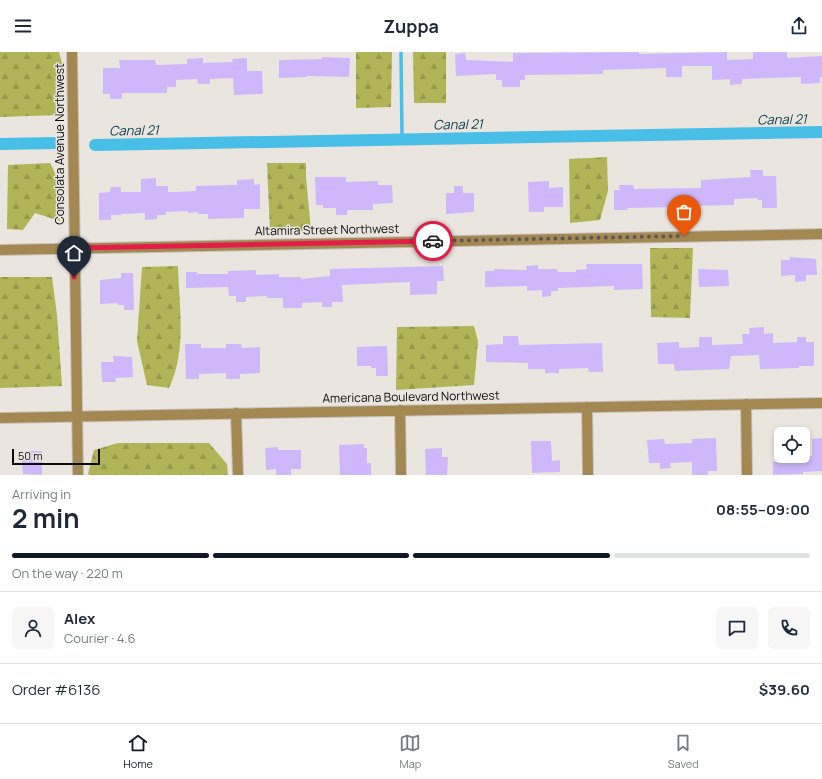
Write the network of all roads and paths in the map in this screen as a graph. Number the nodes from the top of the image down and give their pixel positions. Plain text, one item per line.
1 (72, 52) edge
2 (822, 234) edge
3 (74, 248) junction
4 (0, 250) edge
5 (822, 403) edge
6 (746, 404) junction
7 (587, 407) junction
8 (400, 410) junction
9 (236, 413) junction
10 (76, 417) junction
11 (0, 418) edge
12 (78, 475) edge
13 (238, 475) edge
14 (401, 475) edge
15 (588, 475) edge
16 (747, 475) edge

1 - 3 street, Consolata Avenue Northwest
2 - 3 street, Altamira Street Northwest
3 - 4 street, Altamira Street Northwest
3 - 10 street, Consolata Avenue Northwest
5 - 6 street, Americana Boulevard Northwest
6 - 7 street, Americana Boulevard Northwest
6 - 16 street
7 - 8 street, Americana Boulevard Northwest
7 - 15 street
8 - 9 street, Americana Boulevard Northwest
8 - 14 street
9 - 10 street, Americana Boulevard Northwest
9 - 13 street
10 - 11 street, Americana Boulevard Northwest
10 - 12 street, Consolata Avenue Northwest

